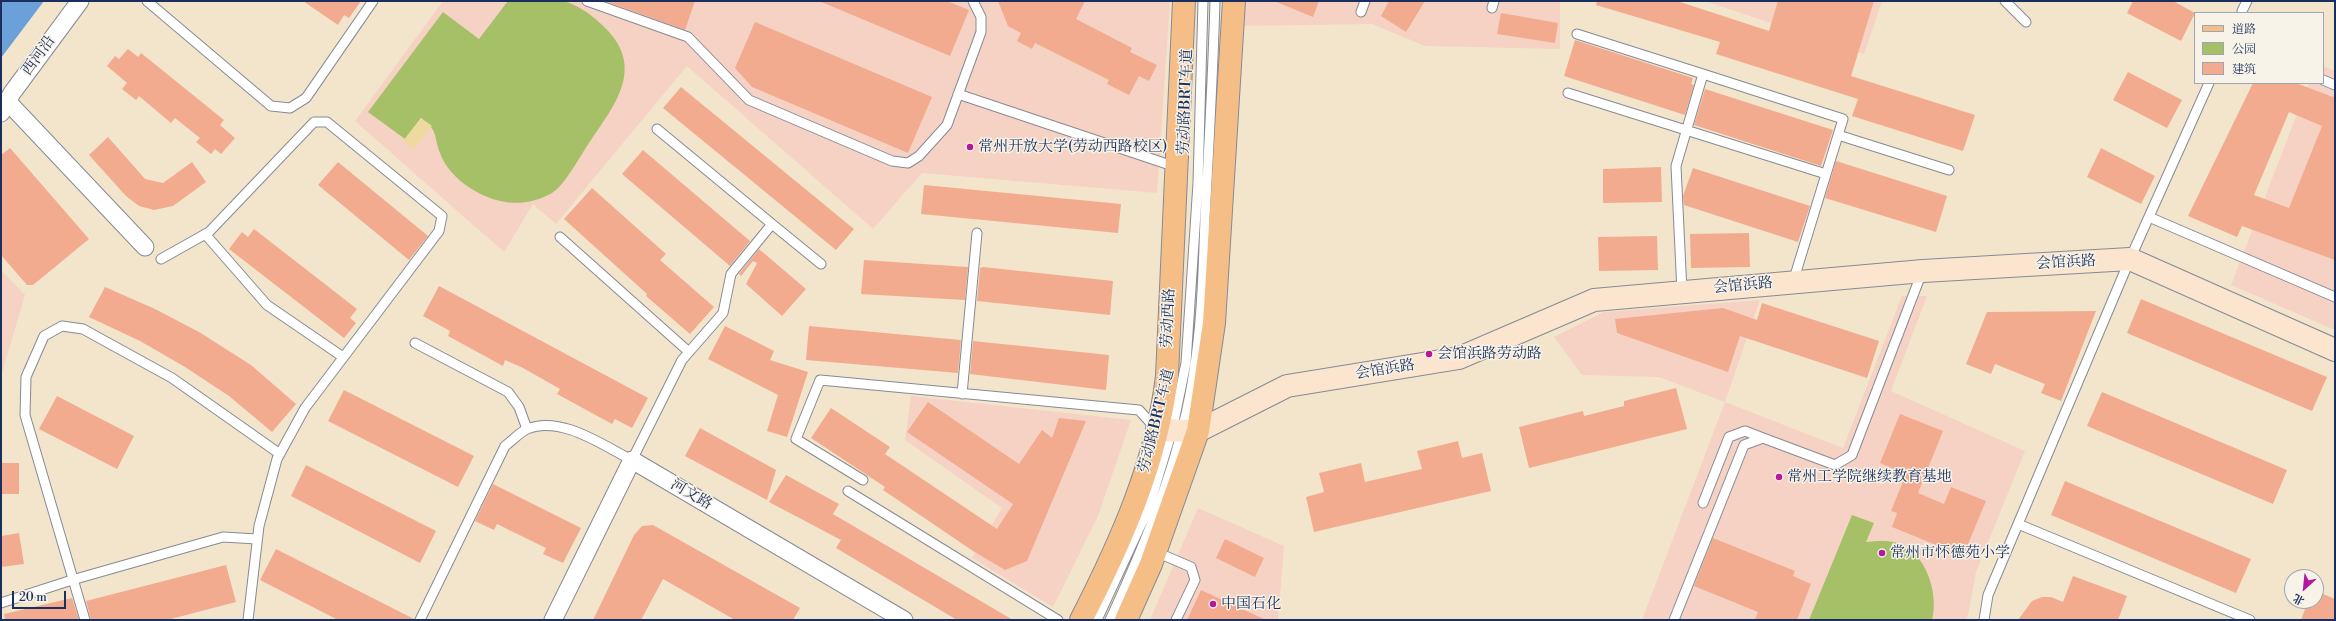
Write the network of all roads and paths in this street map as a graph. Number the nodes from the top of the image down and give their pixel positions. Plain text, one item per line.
1 (80, 1) edge
2 (147, 1) edge
3 (374, 1) edge
4 (587, 1) edge
5 (973, 1) edge
6 (1184, 1) edge
7 (1203, 1) edge
8 (1215, 1) edge
9 (1234, 1) edge
10 (1365, 1) edge
11 (2005, 1) edge
12 (2246, 1) edge
13 (2242, 11) dead end
14 (1361, 12) dead end
15 (2026, 22) dead end
16 (1577, 34) dead end
17 (1703, 74) junction
18 (2324, 80) edge
19 (2209, 84) edge
20 (2335, 85) edge
21 (1568, 93) dead end
22 (958, 94) junction
23 (4, 107) edge
24 (657, 129) dead end
25 (1686, 130) junction
26 (1838, 135) junction
27 (1176, 167) junction
28 (1949, 170) dead end
29 (1826, 174) junction
30 (2149, 218) junction
31 (772, 224) junction
32 (977, 233) dead end
33 (205, 234) junction
34 (560, 237) dead end
35 (145, 247) dead end
36 (2130, 259) junction
37 (162, 260) dead end
38 (821, 264) dead end
39 (1923, 271) junction
40 (1793, 282) junction
41 (1682, 292) junction
42 (2335, 297) edge
43 (415, 343) dead end
44 (2335, 350) edge
45 (689, 352) junction
46 (343, 357) junction
47 (962, 394) junction
48 (527, 429) junction
49 (1177, 431) junction
50 (1763, 438) junction
51 (280, 454) junction
52 (632, 460) junction
53 (863, 480) dead end
54 (848, 491) dead end
55 (1703, 503) dead end
56 (2018, 524) junction
57 (257, 539) junction
58 (1156, 552) junction
59 (72, 580) junction
60 (1, 604) edge
61 (85, 620) edge
62 (248, 620) edge
63 (420, 620) edge
64 (553, 620) edge
65 (904, 620) edge
66 (1058, 620) edge
67 (1081, 620) edge
68 (1097, 620) edge
69 (1110, 620) edge
70 (1126, 620) edge
71 (1176, 620) edge
72 (1674, 620) edge
73 (1984, 620) edge
74 (2250, 620) edge

1 - 23 street, 西河沿
2 - 3 lane
4 - 22 lane
5 - 22 lane
6 - 27 main road, 劳动西路
7 - 49 lane, 劳动路BRT车道
8 - 49 lane
9 - 49 main road, 劳动西路
10 - 14 lane
11 - 15 lane
12 - 13 lane
16 - 17 lane
17 - 25 lane
17 - 26 lane
18 - 20 lane
19 - 30 lane
21 - 25 lane
22 - 27 lane
23 - 35 street
24 - 31 lane
25 - 29 lane
25 - 41 lane
26 - 28 lane
26 - 29 lane
27 - 49 main road, 劳动西路
29 - 40 lane
30 - 36 lane
30 - 42 lane
31 - 38 lane
31 - 45 lane
32 - 47 lane
33 - 37 lane
33 - 46 lane
33 - 46 lane
34 - 45 lane
36 - 39 street, 会馆浜路
36 - 44 street, 会馆浜路
36 - 56 lane
39 - 40 street, 会馆浜路
39 - 50 lane
40 - 41 street, 会馆浜路
41 - 49 street, 会馆浜路
43 - 48 lane
45 - 52 lane
46 - 51 lane
47 - 49 lane
47 - 53 lane
48 - 52 lane
48 - 63 lane
49 - 58 main road, 劳动西路
49 - 67 main road, 劳动西路
49 - 68 lane, 劳动路BRT车道
49 - 69 lane
50 - 55 lane
50 - 72 lane
51 - 57 lane
51 - 59 lane
52 - 64 street
52 - 65 street, 河文路
54 - 66 lane
56 - 73 lane
56 - 74 lane
57 - 59 lane
57 - 62 lane
58 - 70 main road, 劳动西路
58 - 71 lane
59 - 60 lane
59 - 61 lane

